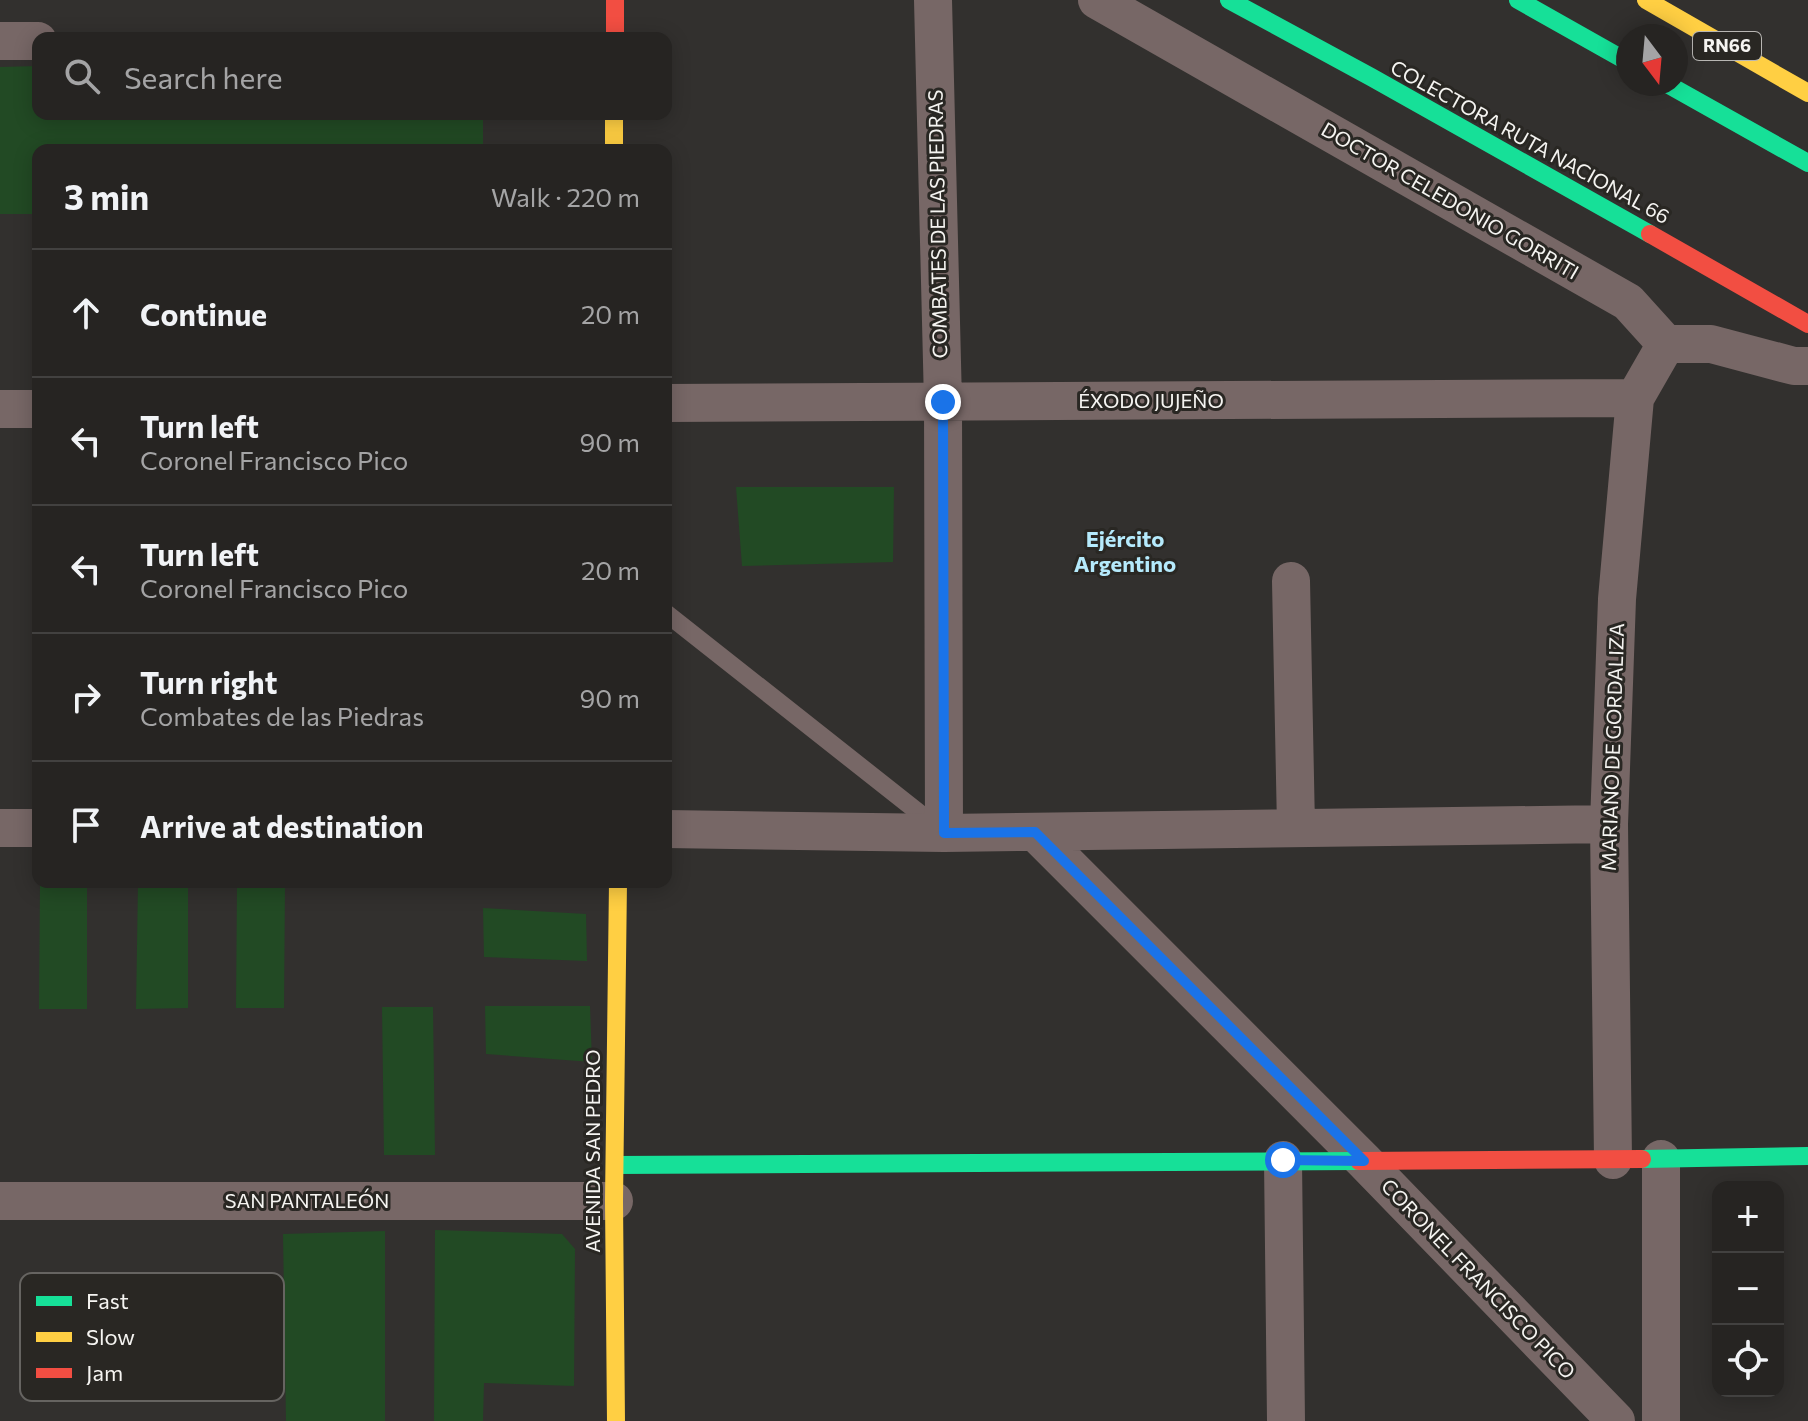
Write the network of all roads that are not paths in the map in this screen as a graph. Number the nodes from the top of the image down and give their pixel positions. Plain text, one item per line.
1 (615, 0) edge
2 (933, 0) edge
3 (1097, 0) edge
4 (1229, 0) edge
5 (1518, 0) edge
6 (1646, 0) edge
7 (615, 32) edge
8 (0, 41) edge
9 (32, 41) edge
10 (1616, 55) edge
11 (1808, 93) edge
12 (1688, 96) edge
13 (614, 120) edge
14 (614, 144) edge
15 (1808, 163) edge
16 (1808, 324) edge
17 (1666, 344) junction
18 (1808, 366) edge
19 (1635, 398) junction
20 (943, 402) junction
21 (672, 403) edge
22 (0, 409) edge
23 (32, 409) edge
24 (1291, 581) dead end
25 (672, 618) edge
26 (1609, 824) junction
27 (1296, 827) junction
28 (0, 828) edge
29 (32, 828) edge
30 (672, 829) edge
31 (1035, 832) junction
32 (944, 833) junction
33 (618, 888) edge
34 (1808, 1156) edge
35 (1661, 1159) junction
36 (1283, 1160) junction
37 (1613, 1160) junction
38 (1364, 1161) junction
39 (614, 1183) junction
40 (0, 1201) edge
41 (616, 1421) edge
42 (1286, 1421) edge
43 (1616, 1421) edge
44 (1661, 1421) edge

1 - 7 main road
2 - 20 street, COMBATES DE LAS PIEDRAS
3 - 17 street, DOCTOR CELEDONIO GORRITI
4 - 16 main road, COLECTORA RUTA NACIONAL 66
5 - 10 main road
6 - 11 main road, RN66
8 - 9 street
12 - 15 main road
13 - 14 main road
17 - 18 street
17 - 19 street, MARIANO DE GORDALIZA
19 - 20 street, ÉXODO JUJEÑO
19 - 26 street, MARIANO DE GORDALIZA
20 - 21 street, ÉXODO JUJEÑO
20 - 32 street, COMBATES DE LAS PIEDRAS
22 - 23 street
24 - 27 street
25 - 32 lane
26 - 27 street
26 - 37 street, MARIANO DE GORDALIZA
27 - 31 street
28 - 29 street
30 - 32 street
31 - 32 street
31 - 38 street, CORONEL FRANCISCO PICO
33 - 39 main road, AVENIDA SAN PEDRO
34 - 35 main road
35 - 37 main road
35 - 44 street
36 - 38 main road
36 - 39 main road
36 - 42 street
37 - 38 main road
38 - 43 street, CORONEL FRANCISCO PICO
39 - 40 street, SAN PANTALEÓN
39 - 41 main road, AVENIDA SAN PEDRO

